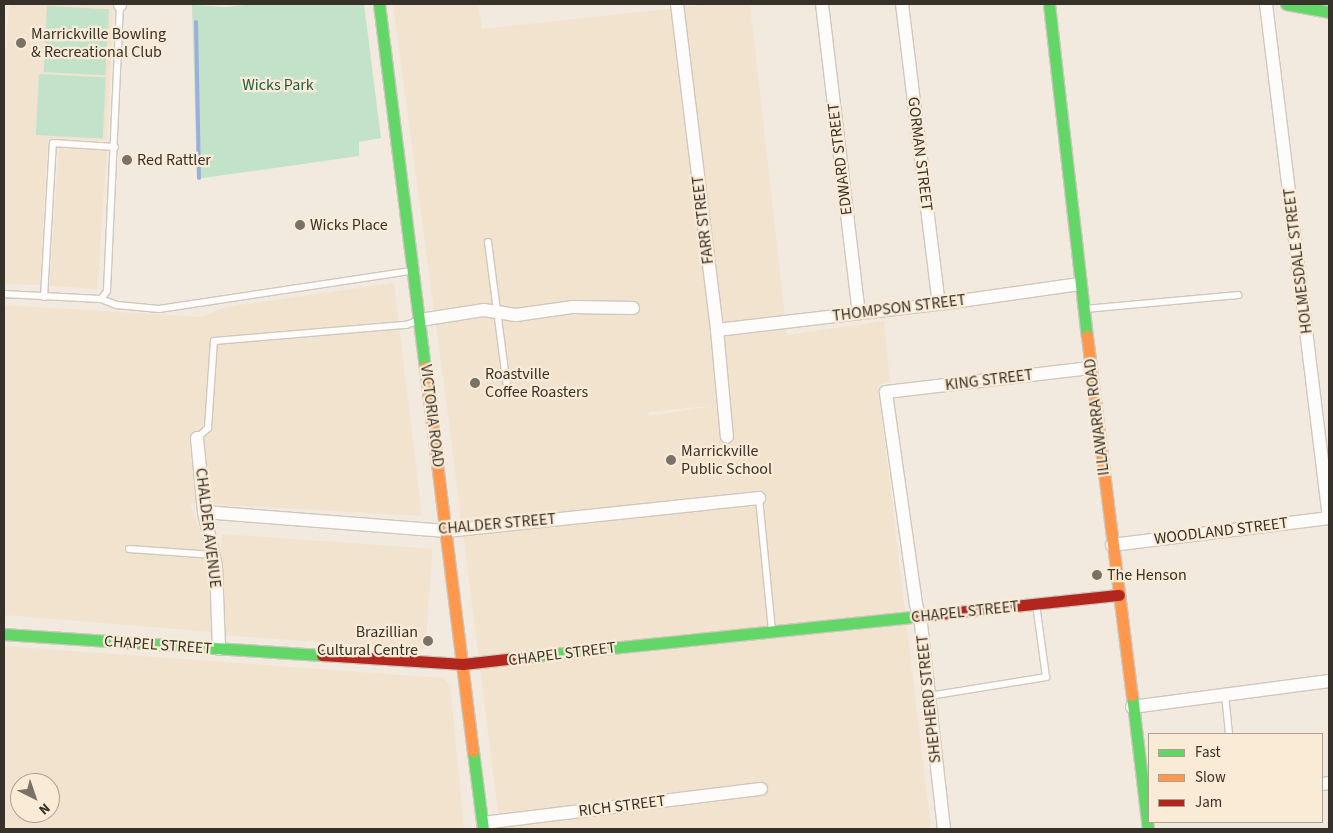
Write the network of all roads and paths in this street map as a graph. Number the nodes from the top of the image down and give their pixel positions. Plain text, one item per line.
1 (120, 4) edge
2 (379, 4) edge
3 (677, 4) edge
4 (822, 4) edge
5 (902, 4) edge
6 (1049, 4) edge
7 (1266, 4) edge
8 (1286, 4) edge
9 (1329, 12) edge
10 (115, 147) junction
11 (488, 242) dead end
12 (414, 271) junction
13 (1080, 284) junction
14 (4, 294) edge
15 (1238, 294) dead end
16 (44, 297) junction
17 (101, 299) junction
18 (939, 304) junction
19 (632, 308) dead end
20 (1084, 309) junction
21 (497, 313) junction
22 (859, 314) junction
23 (420, 320) junction
24 (716, 330) junction
25 (1091, 368) junction
26 (507, 386) dead end
27 (886, 392) joint
28 (727, 437) dead end
29 (197, 438) joint
30 (759, 498) joint
31 (204, 512) junction
32 (1329, 518) edge
33 (446, 531) junction
34 (1112, 545) junction
35 (130, 549) dead end
36 (214, 555) junction
37 (1119, 595) junction
38 (1036, 604) junction
39 (919, 617) junction
40 (772, 632) junction
41 (4, 634) edge
42 (218, 649) junction
43 (463, 664) junction
44 (1329, 681) edge
45 (1225, 694) junction
46 (928, 696) junction
47 (1132, 707) junction
48 (1229, 733) edge
49 (761, 789) dead end
50 (1147, 807) edge
51 (483, 826) edge
52 (944, 829) edge
53 (1148, 829) edge

1 - 10 lane
2 - 12 street, VICTORIA ROAD
3 - 24 street, FARR STREET
4 - 22 street, EDWARD STREET
5 - 18 street, GORMAN STREET
6 - 13 street, ILLAWARRA ROAD
7 - 32 street, HOLMESDALE STREET
8 - 9 street
10 - 16 lane
10 - 17 lane
11 - 21 lane
12 - 17 lane
12 - 23 street, VICTORIA ROAD
13 - 18 street, THOMPSON STREET
13 - 20 street, ILLAWARRA ROAD
14 - 16 lane
15 - 20 lane
16 - 17 lane
18 - 22 street, THOMPSON STREET
19 - 21 street
20 - 25 street, ILLAWARRA ROAD
21 - 23 street
21 - 26 lane
22 - 24 street, THOMPSON STREET
23 - 29 lane
23 - 33 street, VICTORIA ROAD
24 - 28 street, FARR STREET
25 - 27 street, KING STREET
25 - 34 street, ILLAWARRA ROAD
27 - 39 street, SHEPHERD STREET
29 - 31 street, CHALDER AVENUE
30 - 33 street, CHALDER STREET
30 - 40 lane
31 - 33 street, CHALDER STREET
31 - 36 street, CHALDER AVENUE
32 - 34 street, WOODLAND STREET
33 - 43 street, VICTORIA ROAD
34 - 37 street, ILLAWARRA ROAD
35 - 36 lane
36 - 42 street, CHALDER AVENUE
37 - 38 street, CHAPEL STREET
37 - 47 street, ILLAWARRA ROAD
38 - 39 street, CHAPEL STREET
38 - 46 lane
39 - 40 street, CHAPEL STREET
39 - 46 street, SHEPHERD STREET
40 - 43 street, CHAPEL STREET
41 - 42 street, CHAPEL STREET
42 - 43 street, CHAPEL STREET
43 - 51 street, VICTORIA ROAD
44 - 45 street
45 - 47 street
45 - 48 lane
46 - 52 street, SHEPHERD STREET
47 - 50 street, ILLAWARRA ROAD
49 - 51 street, RICH STREET
50 - 53 street, ILLAWARRA ROAD

